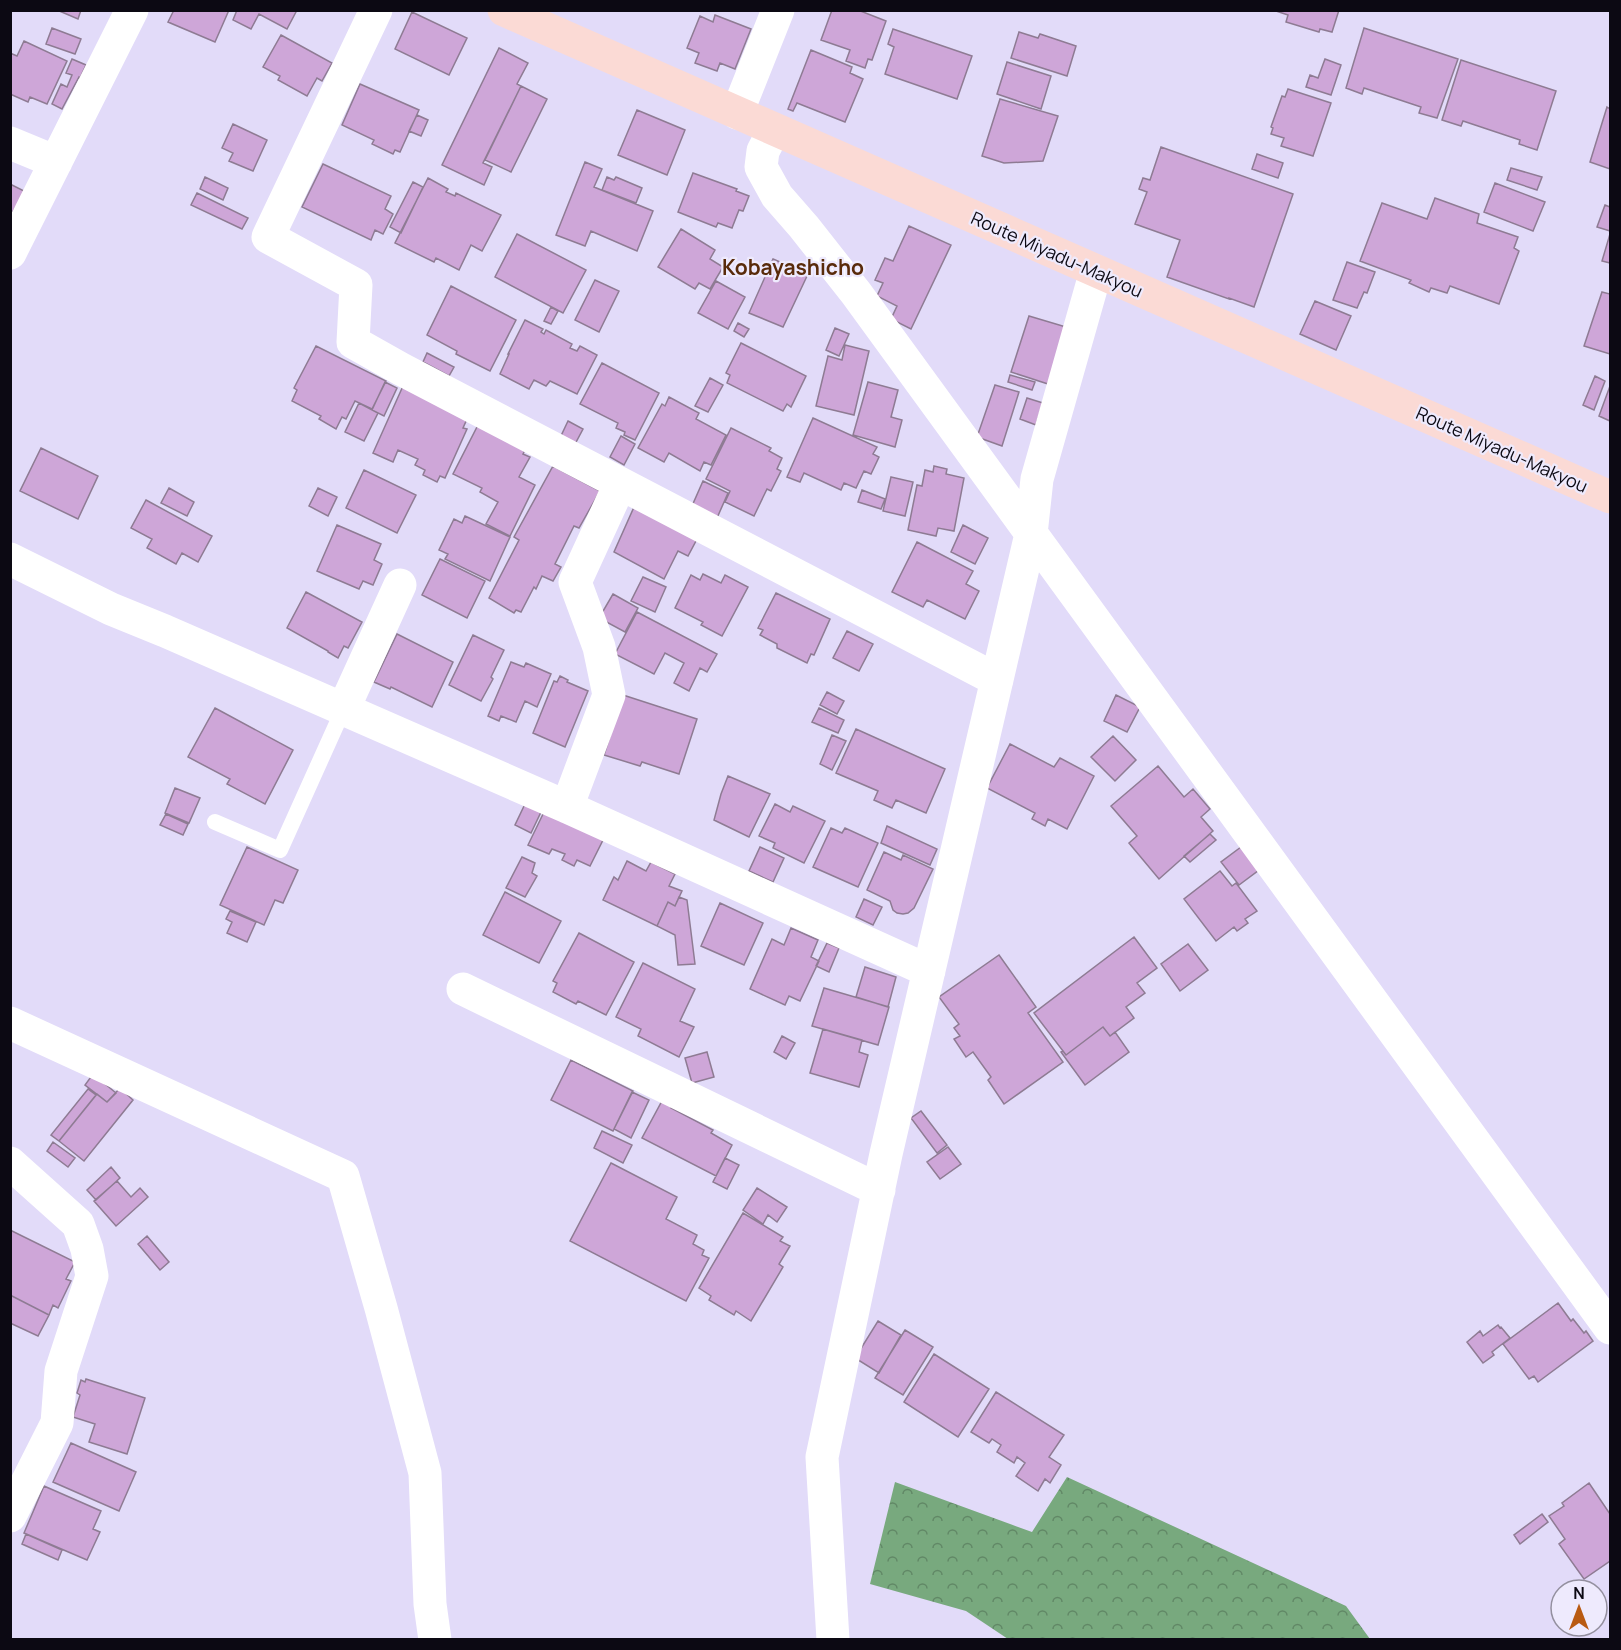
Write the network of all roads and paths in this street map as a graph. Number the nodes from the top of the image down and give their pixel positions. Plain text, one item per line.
1 (132, 10) edge
2 (376, 10) edge
3 (504, 10) edge
4 (778, 10) edge
5 (538, 17) edge
6 (737, 113) junction
7 (774, 130) junction
8 (10, 143) edge
9 (56, 162) junction
10 (10, 253) edge
11 (1095, 271) junction
12 (620, 484) junction
13 (1611, 497) edge
14 (1031, 534) junction
15 (10, 559) edge
16 (400, 585) dead end
17 (997, 680) junction
18 (343, 710) junction
19 (567, 807) junction
20 (215, 822) dead end
21 (929, 971) junction
22 (463, 989) dead end
23 (10, 1023) edge
24 (10, 1162) edge
25 (879, 1190) junction
26 (1611, 1328) edge
27 (10, 1516) edge
28 (435, 1640) edge
29 (834, 1640) edge

1 - 9 street
2 - 12 street
3 - 5 main road, Route Miyadu-Makyou
4 - 6 street
5 - 6 main road, Route Miyadu-Makyou
6 - 7 main road, Route Miyadu-Makyou
7 - 11 main road, Route Miyadu-Makyou
7 - 14 street
8 - 9 street
9 - 10 street
11 - 13 main road, Route Miyadu-Makyou
11 - 14 street
12 - 17 street
12 - 19 street
14 - 17 street
14 - 26 street
15 - 18 street
16 - 18 street
17 - 21 street
18 - 19 street
18 - 20 lane
19 - 21 street
21 - 25 street
22 - 25 street
23 - 28 street
24 - 27 street
25 - 29 street

